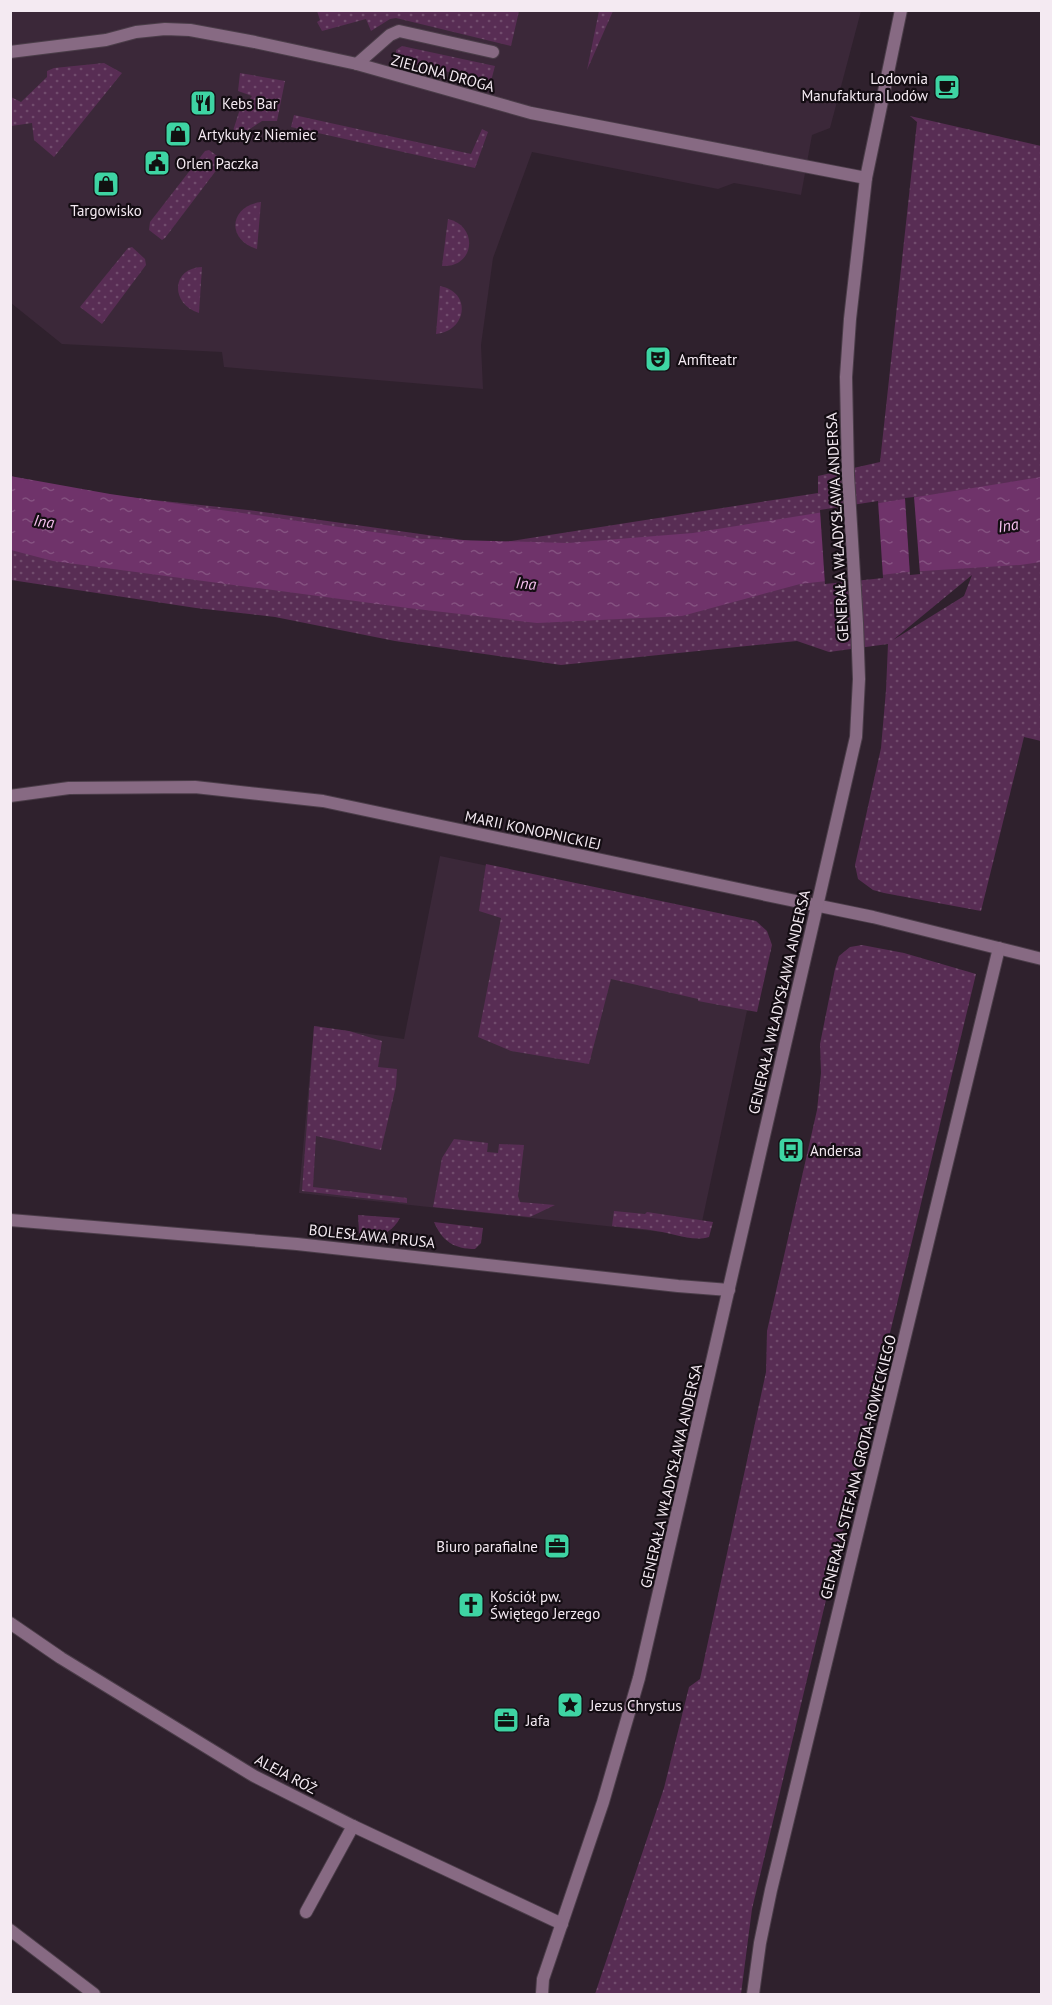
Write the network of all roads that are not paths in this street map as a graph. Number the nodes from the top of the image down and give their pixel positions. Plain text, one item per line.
1 (901, 10) edge
2 (10, 52) edge
3 (493, 52) dead end
4 (357, 64) junction
5 (866, 178) junction
6 (10, 796) edge
7 (818, 904) junction
8 (999, 948) junction
9 (1041, 959) edge
10 (10, 1220) edge
11 (729, 1290) junction
12 (10, 1623) edge
13 (353, 1826) junction
14 (306, 1912) dead end
15 (562, 1924) junction
16 (10, 1930) edge
17 (543, 1979) junction
18 (94, 1995) edge
19 (532, 1995) edge
20 (542, 1995) edge
21 (753, 1995) edge

1 - 5 street, GENERAŁA WŁADYSŁAWA ANDERSA
2 - 4 street, ZIELONA DROGA
3 - 4 street
4 - 5 street, ZIELONA DROGA
5 - 7 street, GENERAŁA WŁADYSŁAWA ANDERSA
6 - 7 street, MARII KONOPNICKIEJ
7 - 8 street, MARII KONOPNICKIEJ
7 - 11 street, GENERAŁA WŁADYSŁAWA ANDERSA
8 - 9 street, MARII KONOPNICKIEJ
8 - 21 street, GENERAŁA STEFANA GROTA-ROWECKIEGO
10 - 11 street, BOLESŁAWA PRUSA
11 - 15 street, GENERAŁA WŁADYSŁAWA ANDERSA
12 - 13 street, ALEJA RÓŻ
13 - 14 street
13 - 15 street, ALEJA RÓŻ
15 - 17 street, GENERAŁA WŁADYSŁAWA ANDERSA
16 - 18 street
17 - 19 street, GENERAŁA WŁADYSŁAWA ANDERSA
17 - 20 street, GENERAŁA WŁADYSŁAWA ANDERSA

